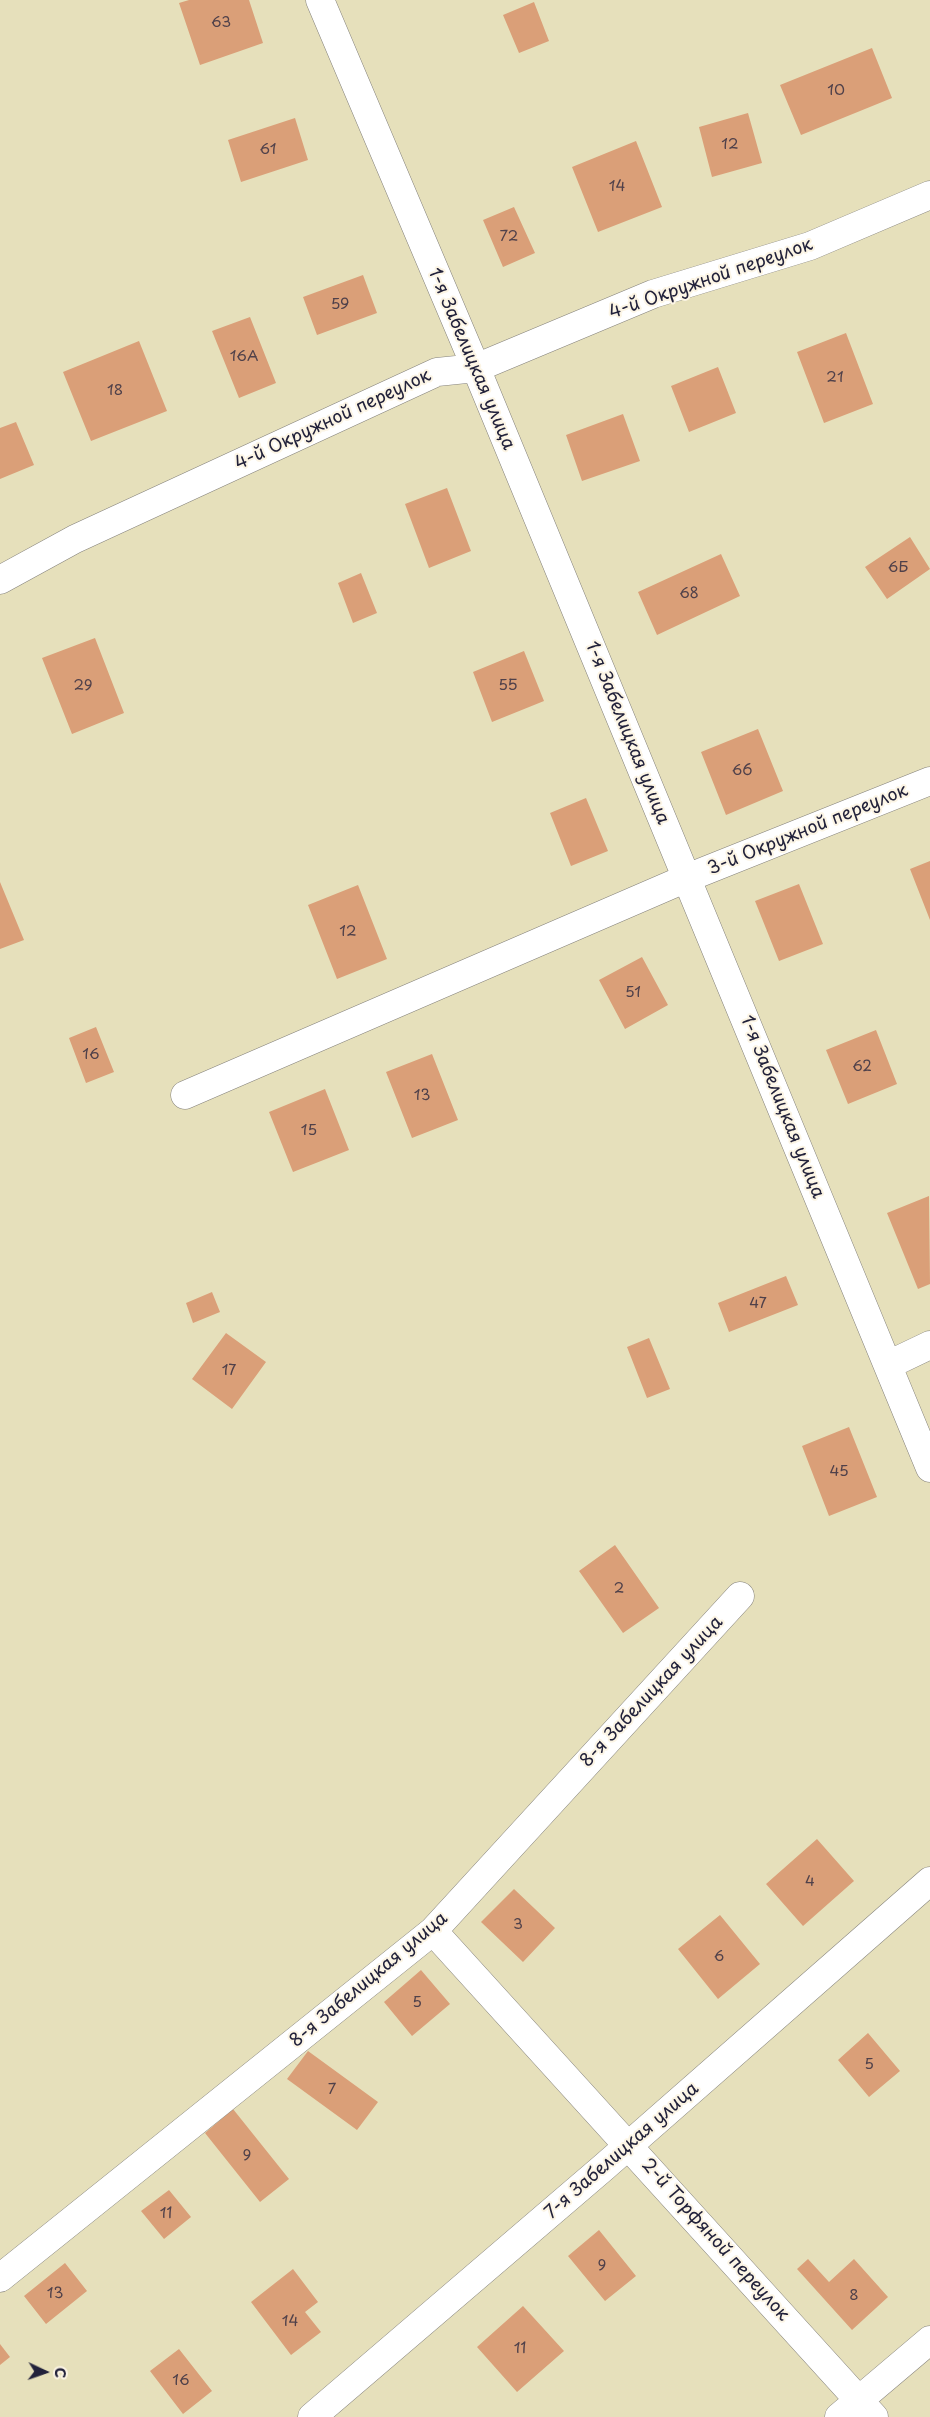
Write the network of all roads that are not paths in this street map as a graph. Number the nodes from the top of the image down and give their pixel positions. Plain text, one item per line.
1 (320, 0) edge
2 (930, 195) edge
3 (476, 368) junction
4 (0, 580) edge
5 (930, 781) edge
6 (687, 878) junction
7 (185, 1095) dead end
8 (930, 1346) edge
9 (888, 1365) junction
10 (930, 1468) edge
11 (740, 1596) dead end
12 (930, 1881) edge
13 (433, 1931) junction
14 (629, 2145) junction
15 (0, 2278) edge
16 (930, 2340) edge
17 (857, 2411) edge
18 (312, 2417) edge

1 - 3 street, 1-я Забелицкая улица
2 - 3 street, 4-й Окружной переулок
3 - 4 street, 4-й Окружной переулок
3 - 6 street, 1-я Забелицкая улица
5 - 6 street, 3-й Окружной переулок
6 - 7 street, 3-й Окружной переулок
6 - 9 street, 1-я Забелицкая улица
8 - 9 street
9 - 10 street, 1-я Забелицкая улица
11 - 13 street, 8-я Забелицкая улица
12 - 14 street, 7-я Забелицкая улица
13 - 14 street, 2-й Торфяной переулок
13 - 15 street, 8-я Забелицкая улица
14 - 17 street, 2-й Торфяной переулок
14 - 18 street, 7-я Забелицкая улица
16 - 17 street

